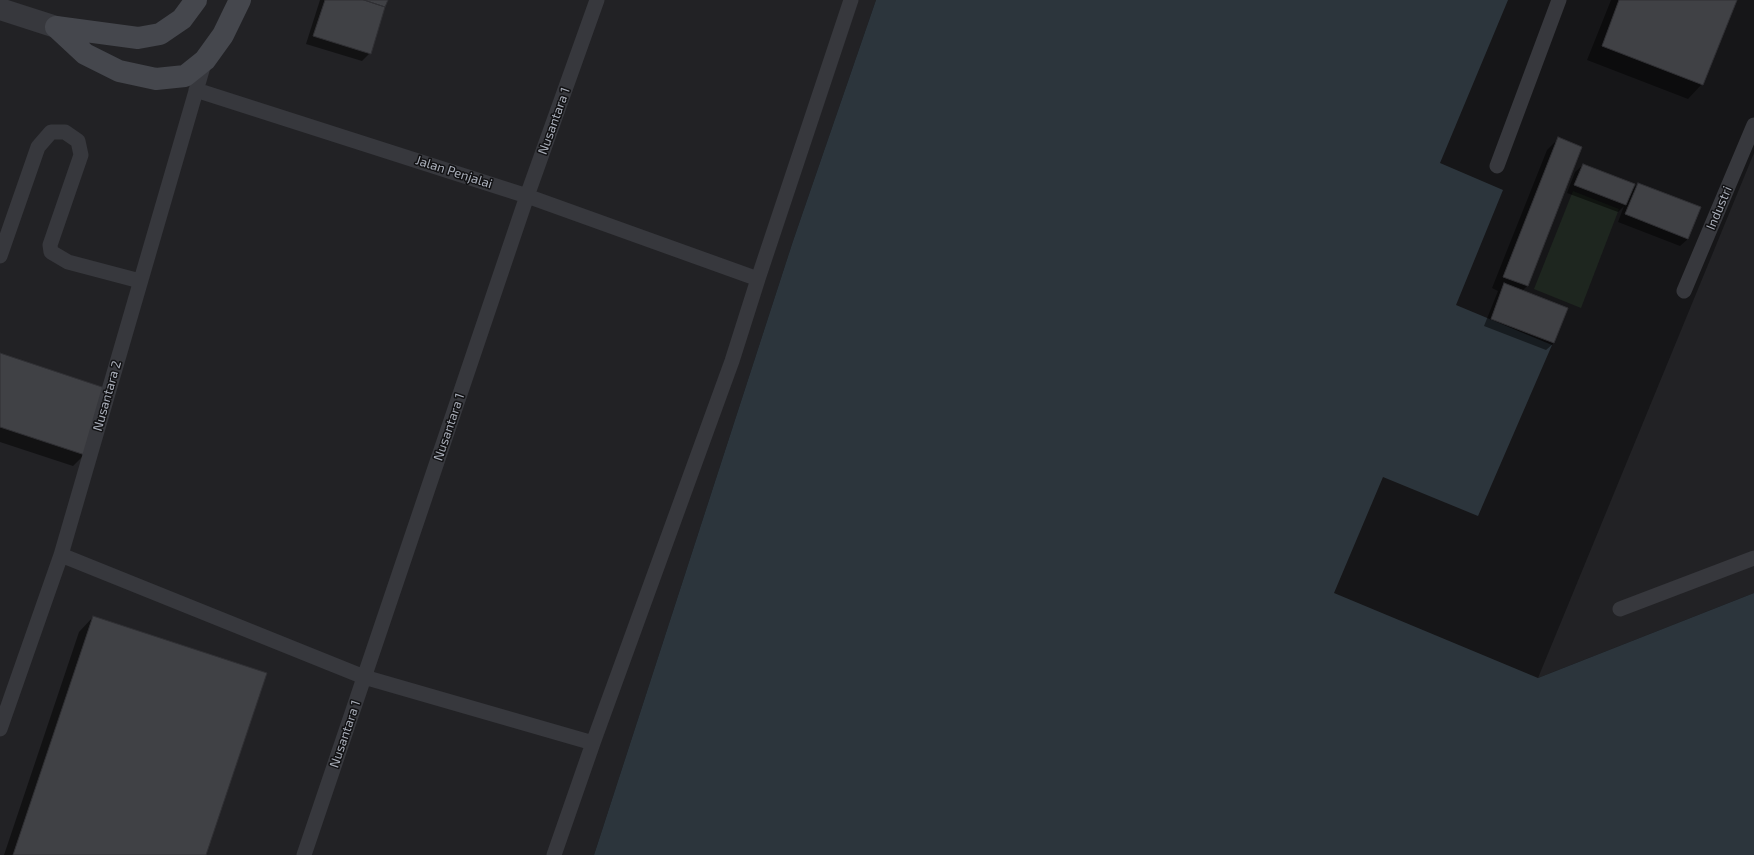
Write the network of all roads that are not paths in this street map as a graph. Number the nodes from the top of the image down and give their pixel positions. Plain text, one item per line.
1 (196, 0) edge
2 (240, 0) edge
3 (597, 0) edge
4 (851, 0) edge
5 (1559, 0) edge
6 (0, 9) edge
7 (56, 27) junction
8 (205, 60) junction
9 (196, 90) junction
10 (1754, 125) edge
11 (1497, 166) dead end
12 (527, 196) junction
13 (0, 256) edge
14 (758, 279) junction
15 (140, 281) junction
16 (1684, 291) dead end
17 (61, 555) junction
18 (1754, 558) edge
19 (1620, 609) dead end
20 (364, 677) junction
21 (0, 730) edge
22 (593, 744) junction
23 (304, 855) edge
24 (554, 855) edge

1 - 7 street
2 - 8 street
3 - 12 lane, Nusantara 1
4 - 14 lane
5 - 11 lane
6 - 7 street
7 - 8 street
8 - 9 lane, Nusantara 2
9 - 12 lane, Jalan Penjalai
9 - 15 lane, Nusantara 2
10 - 16 lane, Industri
12 - 14 lane, Jalan Penjalai
12 - 20 lane, Nusantara 1
13 - 15 lane
14 - 22 lane
15 - 17 lane, Nusantara 2
17 - 20 lane
17 - 21 lane, Nusantara 2
18 - 19 lane
20 - 22 lane
20 - 23 lane, Nusantara 1
22 - 24 lane

